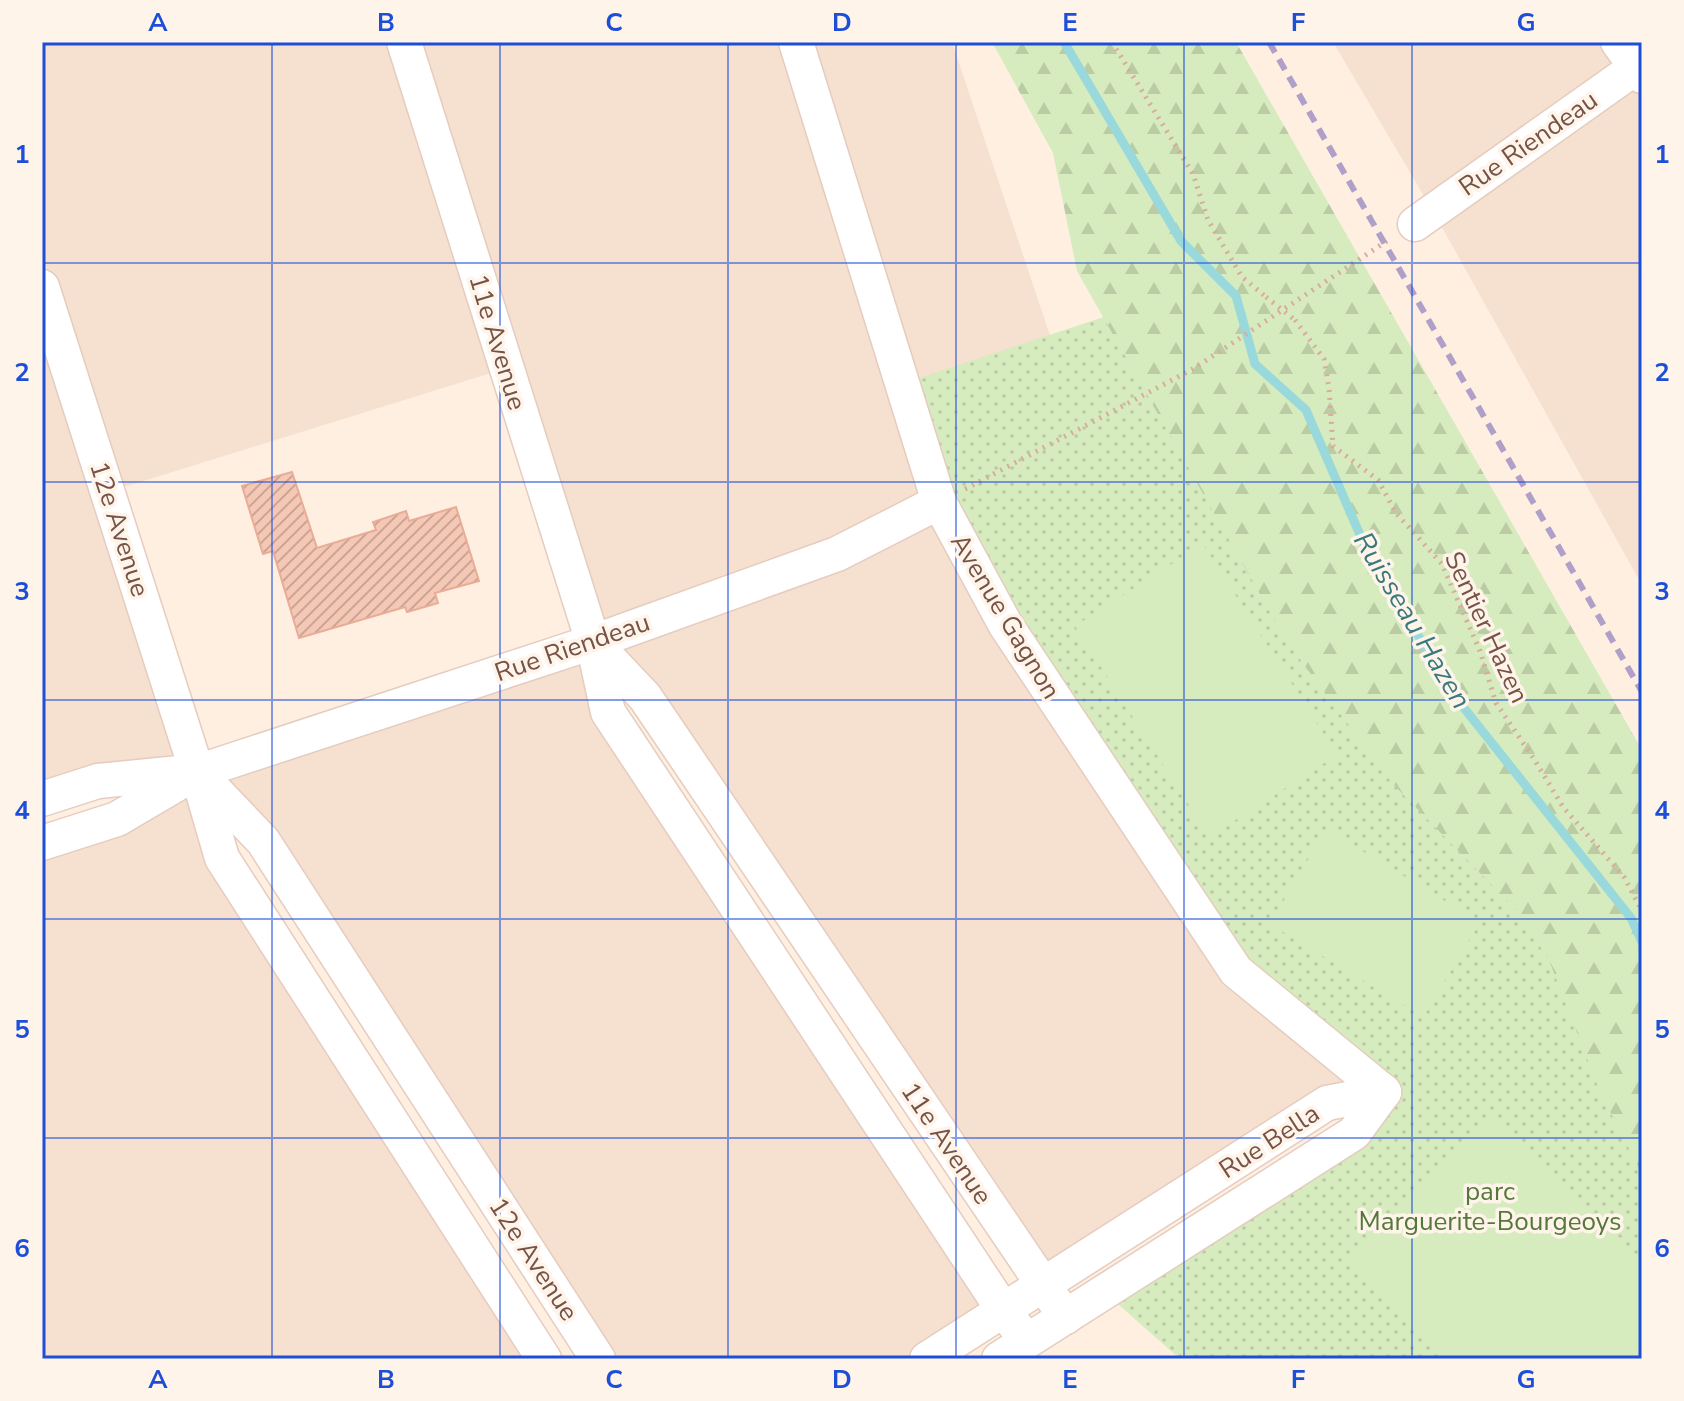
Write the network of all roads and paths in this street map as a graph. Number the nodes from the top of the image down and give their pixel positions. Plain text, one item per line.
1 (404, 42) edge
2 (796, 42) edge
3 (1112, 42) edge
4 (1634, 62) edge
5 (1415, 224) joint
6 (42, 287) edge
7 (939, 502) junction
8 (593, 642) junction
9 (197, 772) junction
10 (42, 799) edge
11 (42, 843) edge
12 (1642, 911) edge
13 (829, 969) junction
14 (793, 992) junction
15 (1384, 1092) junction
16 (469, 1160) junction
17 (429, 1180) junction
18 (1044, 1286) junction
19 (1004, 1311) junction
20 (1066, 1317) junction
21 (1013, 1350) edge
22 (544, 1359) edge
23 (598, 1359) edge
24 (927, 1359) edge

1 - 8 street, 11e Avenue
2 - 7 street, Avenue Gagnon
3 - 12 path, Sentier Hazen, bridge
4 - 5 street, Rue Riendeau
5 - 7 path
6 - 9 street, 12e Avenue
7 - 8 street, Rue Riendeau
7 - 15 street, Avenue Gagnon
8 - 9 street, Rue Riendeau
8 - 13 street, 11e Avenue
8 - 14 street, 11e Avenue
9 - 10 street, Rue Riendeau
9 - 11 street, Rue Riendeau
9 - 16 street, 12e Avenue
9 - 17 street, 12e Avenue
13 - 14 street
13 - 18 street, 11e Avenue
14 - 19 street, 11e Avenue
15 - 18 street, Rue Bella
15 - 20 street, Rue Bella
16 - 17 street
16 - 23 street, 12e Avenue
17 - 22 street, 12e Avenue
18 - 19 street, Rue Bella
18 - 20 street, 11e Avenue
19 - 21 street, 11e Avenue
19 - 24 street, Rue Bella
20 - 21 street, Rue Bella

